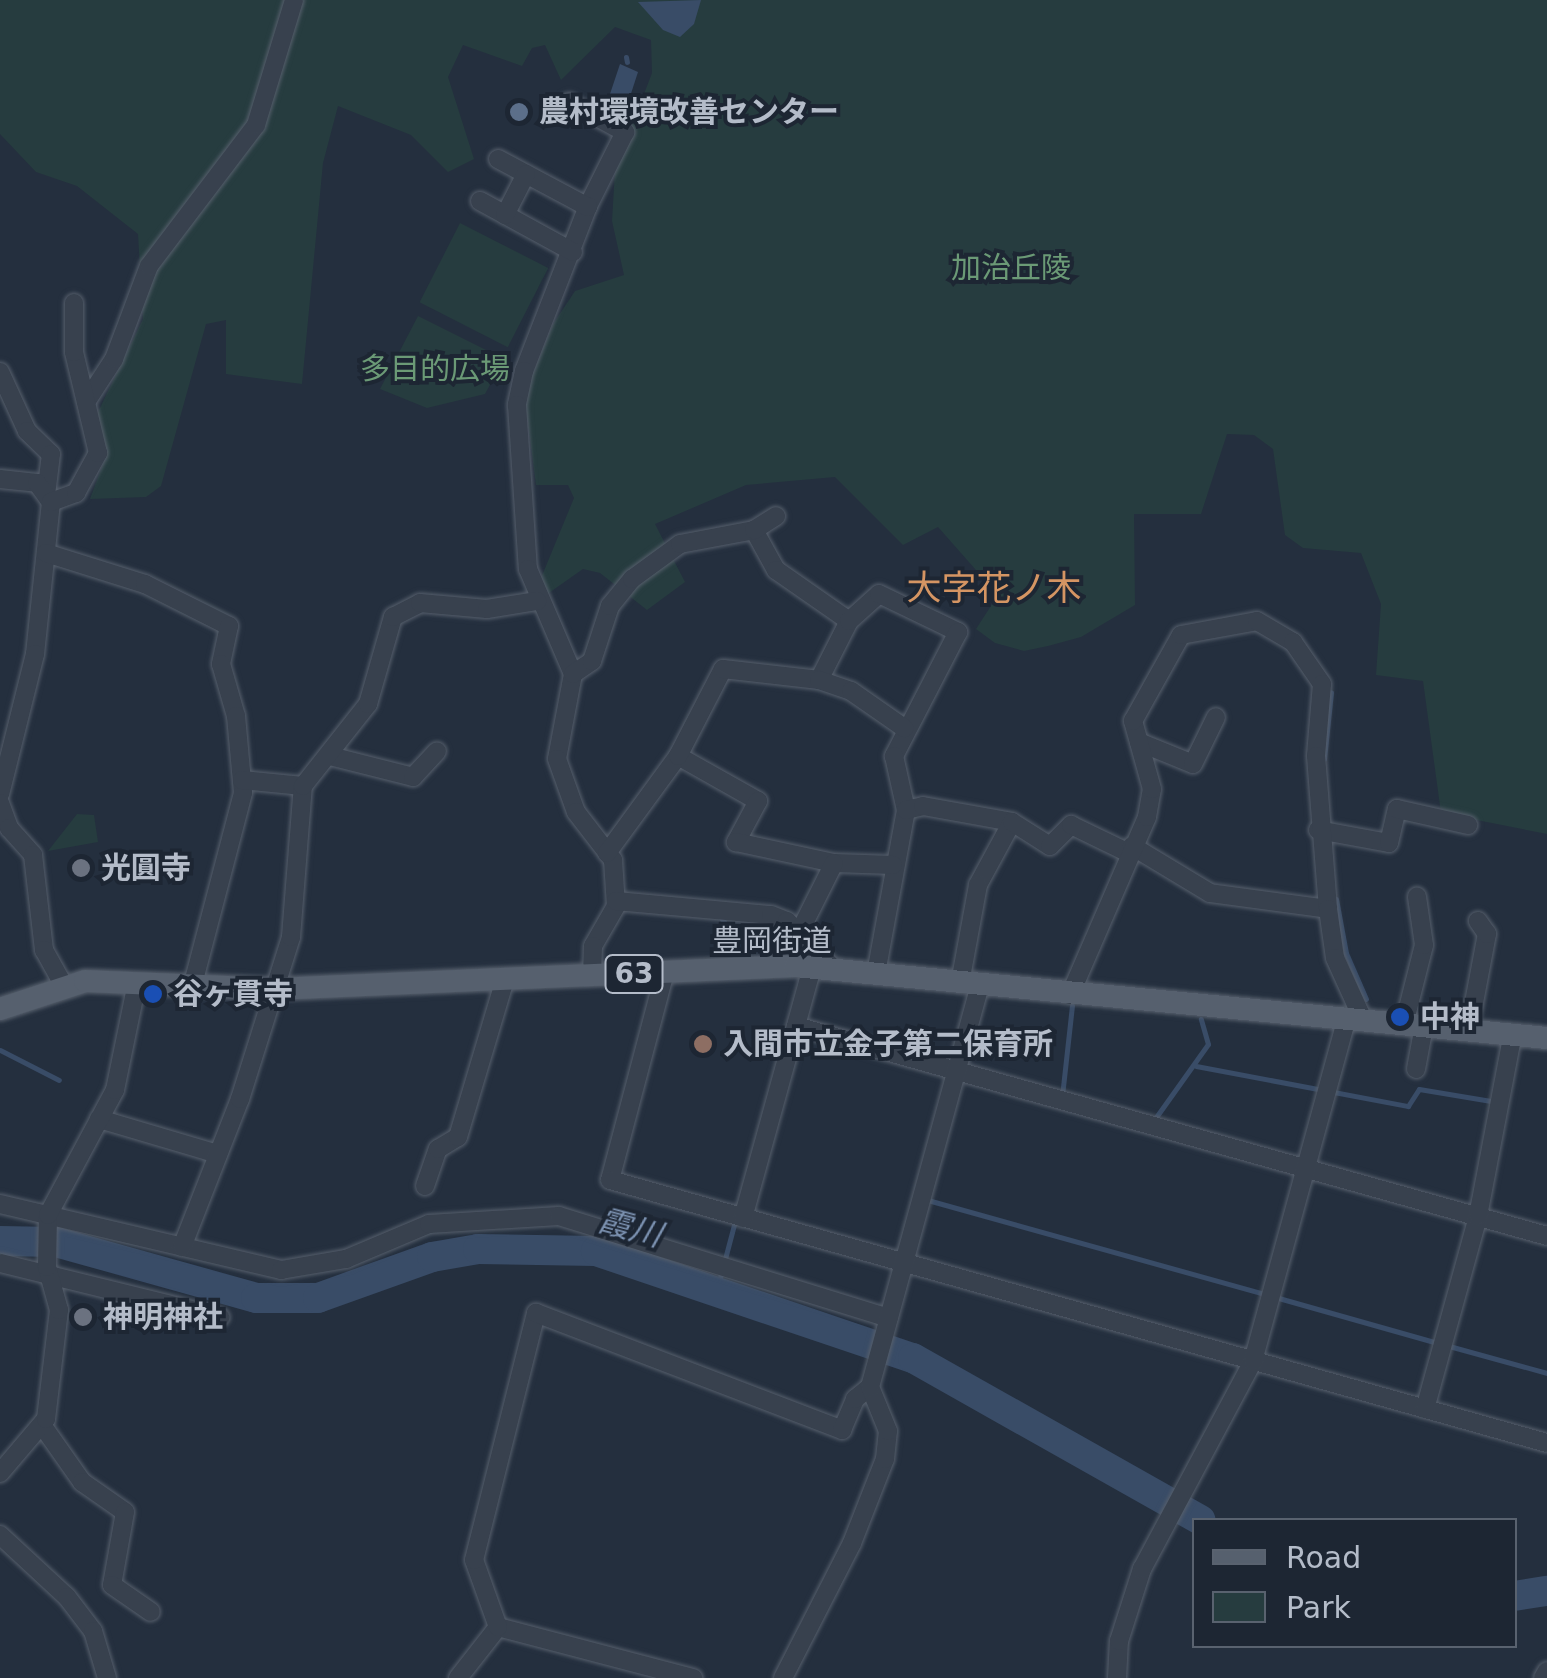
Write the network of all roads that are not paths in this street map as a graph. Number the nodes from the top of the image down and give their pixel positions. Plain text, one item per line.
1 (294, 0) edge
2 (569, 102) dead end
3 (498, 159) dead end
4 (526, 174) junction
5 (480, 202) dead end
6 (588, 207) junction
7 (505, 214) junction
8 (573, 252) junction
9 (74, 303) dead end
10 (0, 372) edge
11 (86, 402) junction
12 (0, 479) edge
13 (48, 497) junction
14 (776, 516) dead end
15 (754, 530) junction
16 (46, 553) junction
17 (537, 601) junction
18 (849, 621) junction
19 (572, 674) junction
20 (819, 680) junction
21 (1216, 716) dead end
22 (904, 728) junction
23 (1139, 742) junction
24 (437, 751) dead end
25 (330, 756) junction
26 (678, 756) junction
27 (242, 780) junction
28 (303, 786) junction
29 (0, 794) edge
30 (0, 803) edge
31 (906, 810) junction
32 (1012, 822) junction
33 (1468, 826) dead end
34 (1325, 832) junction
35 (1130, 850) junction
36 (607, 853) junction
37 (834, 863) junction
38 (892, 865) junction
39 (1417, 898) dead end
40 (616, 901) junction
41 (1328, 909) junction
42 (1478, 921) dead end
43 (799, 933) junction
44 (823, 968) junction
45 (665, 972) junction
46 (876, 973) junction
47 (592, 976) junction
48 (505, 979) junction
49 (63, 984) junction
50 (137, 984) junction
51 (970, 984) junction
52 (192, 988) junction
53 (275, 989) junction
54 (1070, 996) junction
55 (0, 1009) edge
56 (1355, 1021) junction
57 (1414, 1025) junction
58 (796, 1026) junction
59 (1469, 1029) junction
60 (1513, 1033) junction
61 (1547, 1038) edge
62 (1416, 1070) dead end
63 (954, 1072) junction
64 (99, 1119) junction
65 (218, 1154) junction
66 (1305, 1169) junction
67 (424, 1186) dead end
68 (0, 1204) edge
69 (49, 1213) junction
70 (1478, 1216) junction
71 (743, 1218) junction
72 (1547, 1236) edge
73 (182, 1247) junction
74 (0, 1263) edge
75 (903, 1264) junction
76 (48, 1269) junction
77 (220, 1317) dead end
78 (888, 1320) junction
79 (1252, 1362) junction
80 (872, 1381) junction
81 (1425, 1409) junction
82 (42, 1426) junction
83 (1547, 1443) edge
84 (0, 1473) edge
85 (0, 1536) edge
86 (152, 1612) dead end
87 (498, 1628) junction
88 (1547, 1671) edge
89 (106, 1678) edge
90 (458, 1678) edge
91 (693, 1678) edge
92 (783, 1678) edge
93 (1117, 1678) edge
94 (1543, 1678) edge

1 - 11 street
2 - 6 street
3 - 4 street
4 - 6 street
4 - 7 street
5 - 7 street
6 - 8 street
7 - 8 street
8 - 17 street
9 - 11 street
10 - 13 street
11 - 13 street
12 - 13 street
13 - 16 street
14 - 15 street
15 - 18 street
15 - 19 street
16 - 27 street
16 - 29 street
17 - 19 street
17 - 25 street
18 - 20 street
18 - 22 street
19 - 36 street
20 - 22 street
20 - 26 street
21 - 23 street
22 - 31 street
23 - 34 street
23 - 35 street
24 - 25 street
25 - 28 street
26 - 36 street
26 - 37 street
27 - 28 street
27 - 52 street
28 - 53 street
30 - 49 street
31 - 32 street
31 - 38 street
32 - 35 street
32 - 51 street
33 - 34 street
34 - 41 street
35 - 41 street
35 - 54 street
36 - 40 street
37 - 38 street
37 - 43 street
38 - 46 street
39 - 57 street
40 - 43 street
40 - 47 street
41 - 56 street
42 - 59 street
43 - 44 street
44 - 45 main road, 豊岡街道 / 63
44 - 46 main road, 豊岡街道 / 63
44 - 58 street
45 - 47 main road, 豊岡街道 / 63
45 - 71 street
46 - 51 main road, 豊岡街道 / 63
47 - 48 main road, 豊岡街道 / 63
48 - 53 main road, 豊岡街道 / 63
48 - 67 street
49 - 50 main road, 豊岡街道 / 63
49 - 55 main road, 豊岡街道 / 63
50 - 52 main road, 豊岡街道 / 63
50 - 64 street
51 - 54 main road, 豊岡街道 / 63
51 - 63 street
52 - 53 main road, 豊岡街道 / 63
53 - 65 street
54 - 56 main road, 豊岡街道 / 63
56 - 57 main road, 豊岡街道 / 63
56 - 66 street
57 - 59 main road, 豊岡街道 / 63
57 - 62 street
58 - 63 street
58 - 71 street
59 - 60 main road, 豊岡街道 / 63
60 - 61 main road, 豊岡街道 / 63
60 - 70 street
63 - 66 street
63 - 75 street
64 - 65 street
64 - 69 street
65 - 73 street
66 - 70 street
66 - 79 street
68 - 69 street
69 - 73 street
69 - 76 street
70 - 72 street
70 - 81 street
71 - 75 street
73 - 78 street
74 - 76 street
75 - 78 street
75 - 79 street
76 - 77 street
76 - 82 street
78 - 80 street
79 - 81 street
79 - 93 street
80 - 87 street
80 - 92 street
81 - 83 street
82 - 84 street
82 - 86 street
85 - 89 street
87 - 90 street
87 - 91 street
88 - 94 street

